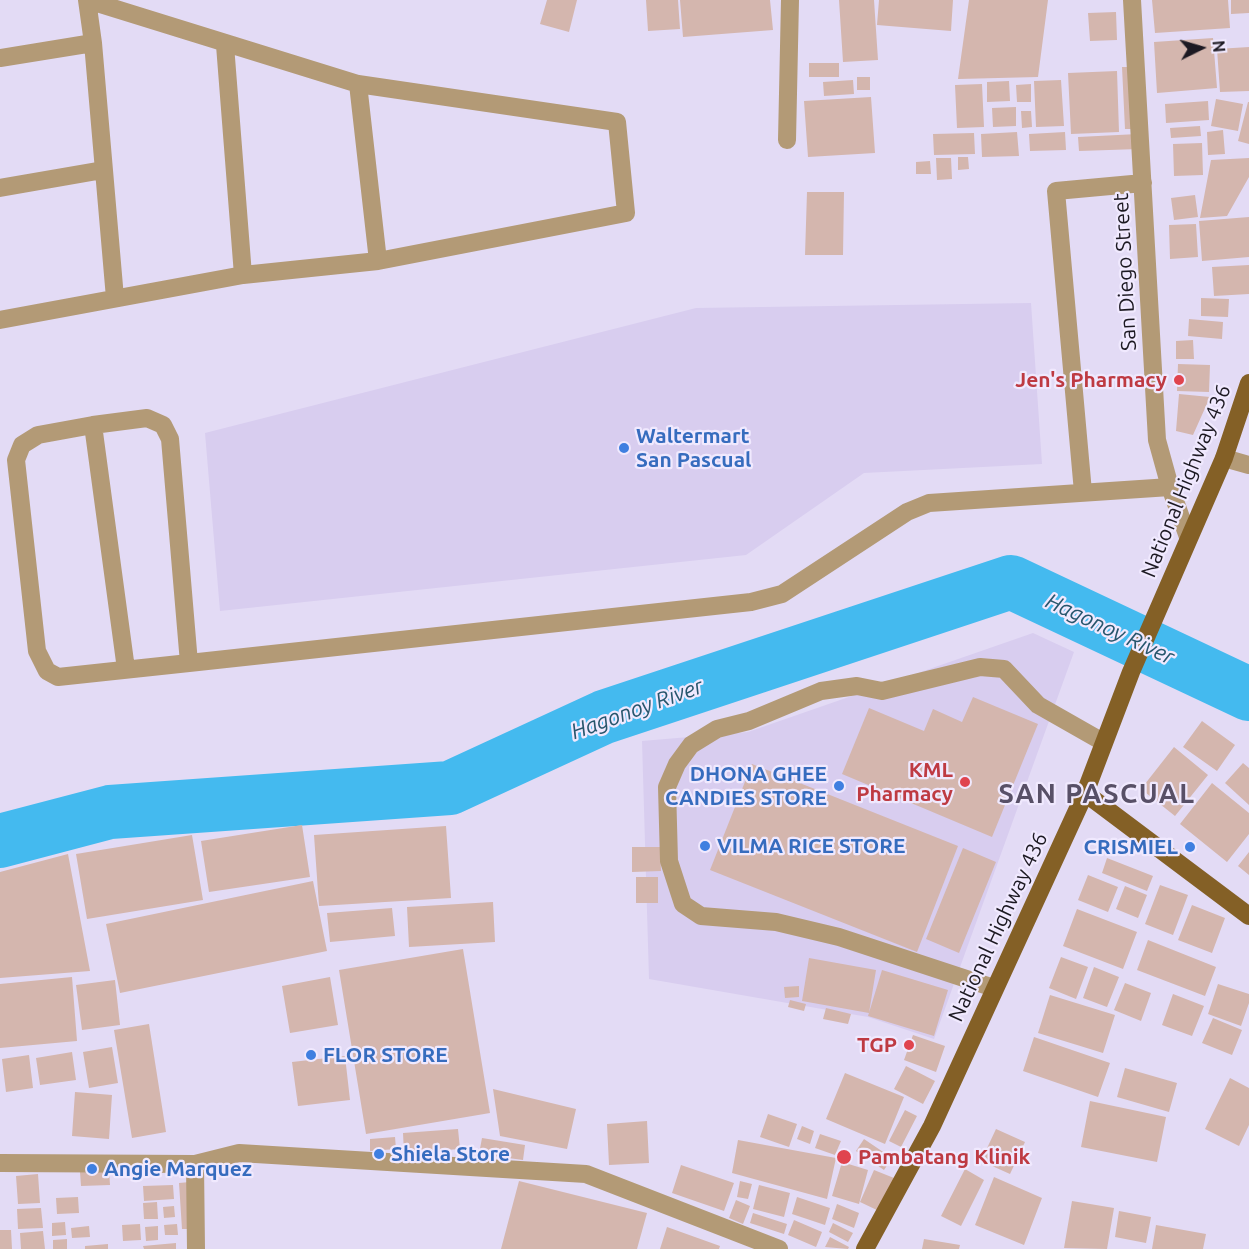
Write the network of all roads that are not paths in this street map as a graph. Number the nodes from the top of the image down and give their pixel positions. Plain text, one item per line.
1 (87, 0) edge
2 (790, 0) edge
3 (1132, 0) edge
4 (93, 43) junction
5 (225, 45) junction
6 (0, 58) edge
7 (358, 84) junction
8 (787, 141) dead end
9 (103, 170) junction
10 (1143, 183) junction
11 (0, 188) edge
12 (378, 261) junction
13 (243, 275) junction
14 (115, 298) junction
15 (0, 320) edge
16 (1249, 383) edge
17 (93, 425) junction
18 (1224, 458) junction
19 (1249, 465) edge
20 (1170, 487) junction
21 (1083, 492) junction
22 (1188, 537) junction
23 (189, 663) junction
24 (126, 669) junction
25 (1103, 742) junction
26 (1085, 793) junction
27 (1249, 916) edge
28 (994, 988) junction
29 (0, 1163) edge
30 (195, 1164) junction
31 (196, 1249) edge
32 (779, 1249) edge
33 (865, 1249) edge

1 - 4 street
1 - 5 street
2 - 8 street
3 - 10 street, San Diego Street
4 - 6 street
4 - 9 street
5 - 7 street
5 - 13 street
7 - 12 street
7 - 12 street
9 - 11 street
9 - 14 street
10 - 20 street, San Diego Street
10 - 21 street
12 - 13 street
13 - 14 street
14 - 15 street
16 - 18 main road, National Highway 436
17 - 23 street
17 - 24 street
17 - 24 street
18 - 19 street
18 - 22 main road, National Highway 436
20 - 21 street
20 - 22 street, San Diego Street
21 - 23 street
22 - 25 main road, National Highway 436
23 - 24 street
25 - 26 main road, National Highway 436
25 - 28 street
26 - 27 main road
26 - 28 main road, National Highway 436
28 - 33 main road, National Highway 436
29 - 30 street
30 - 31 street
30 - 32 street

